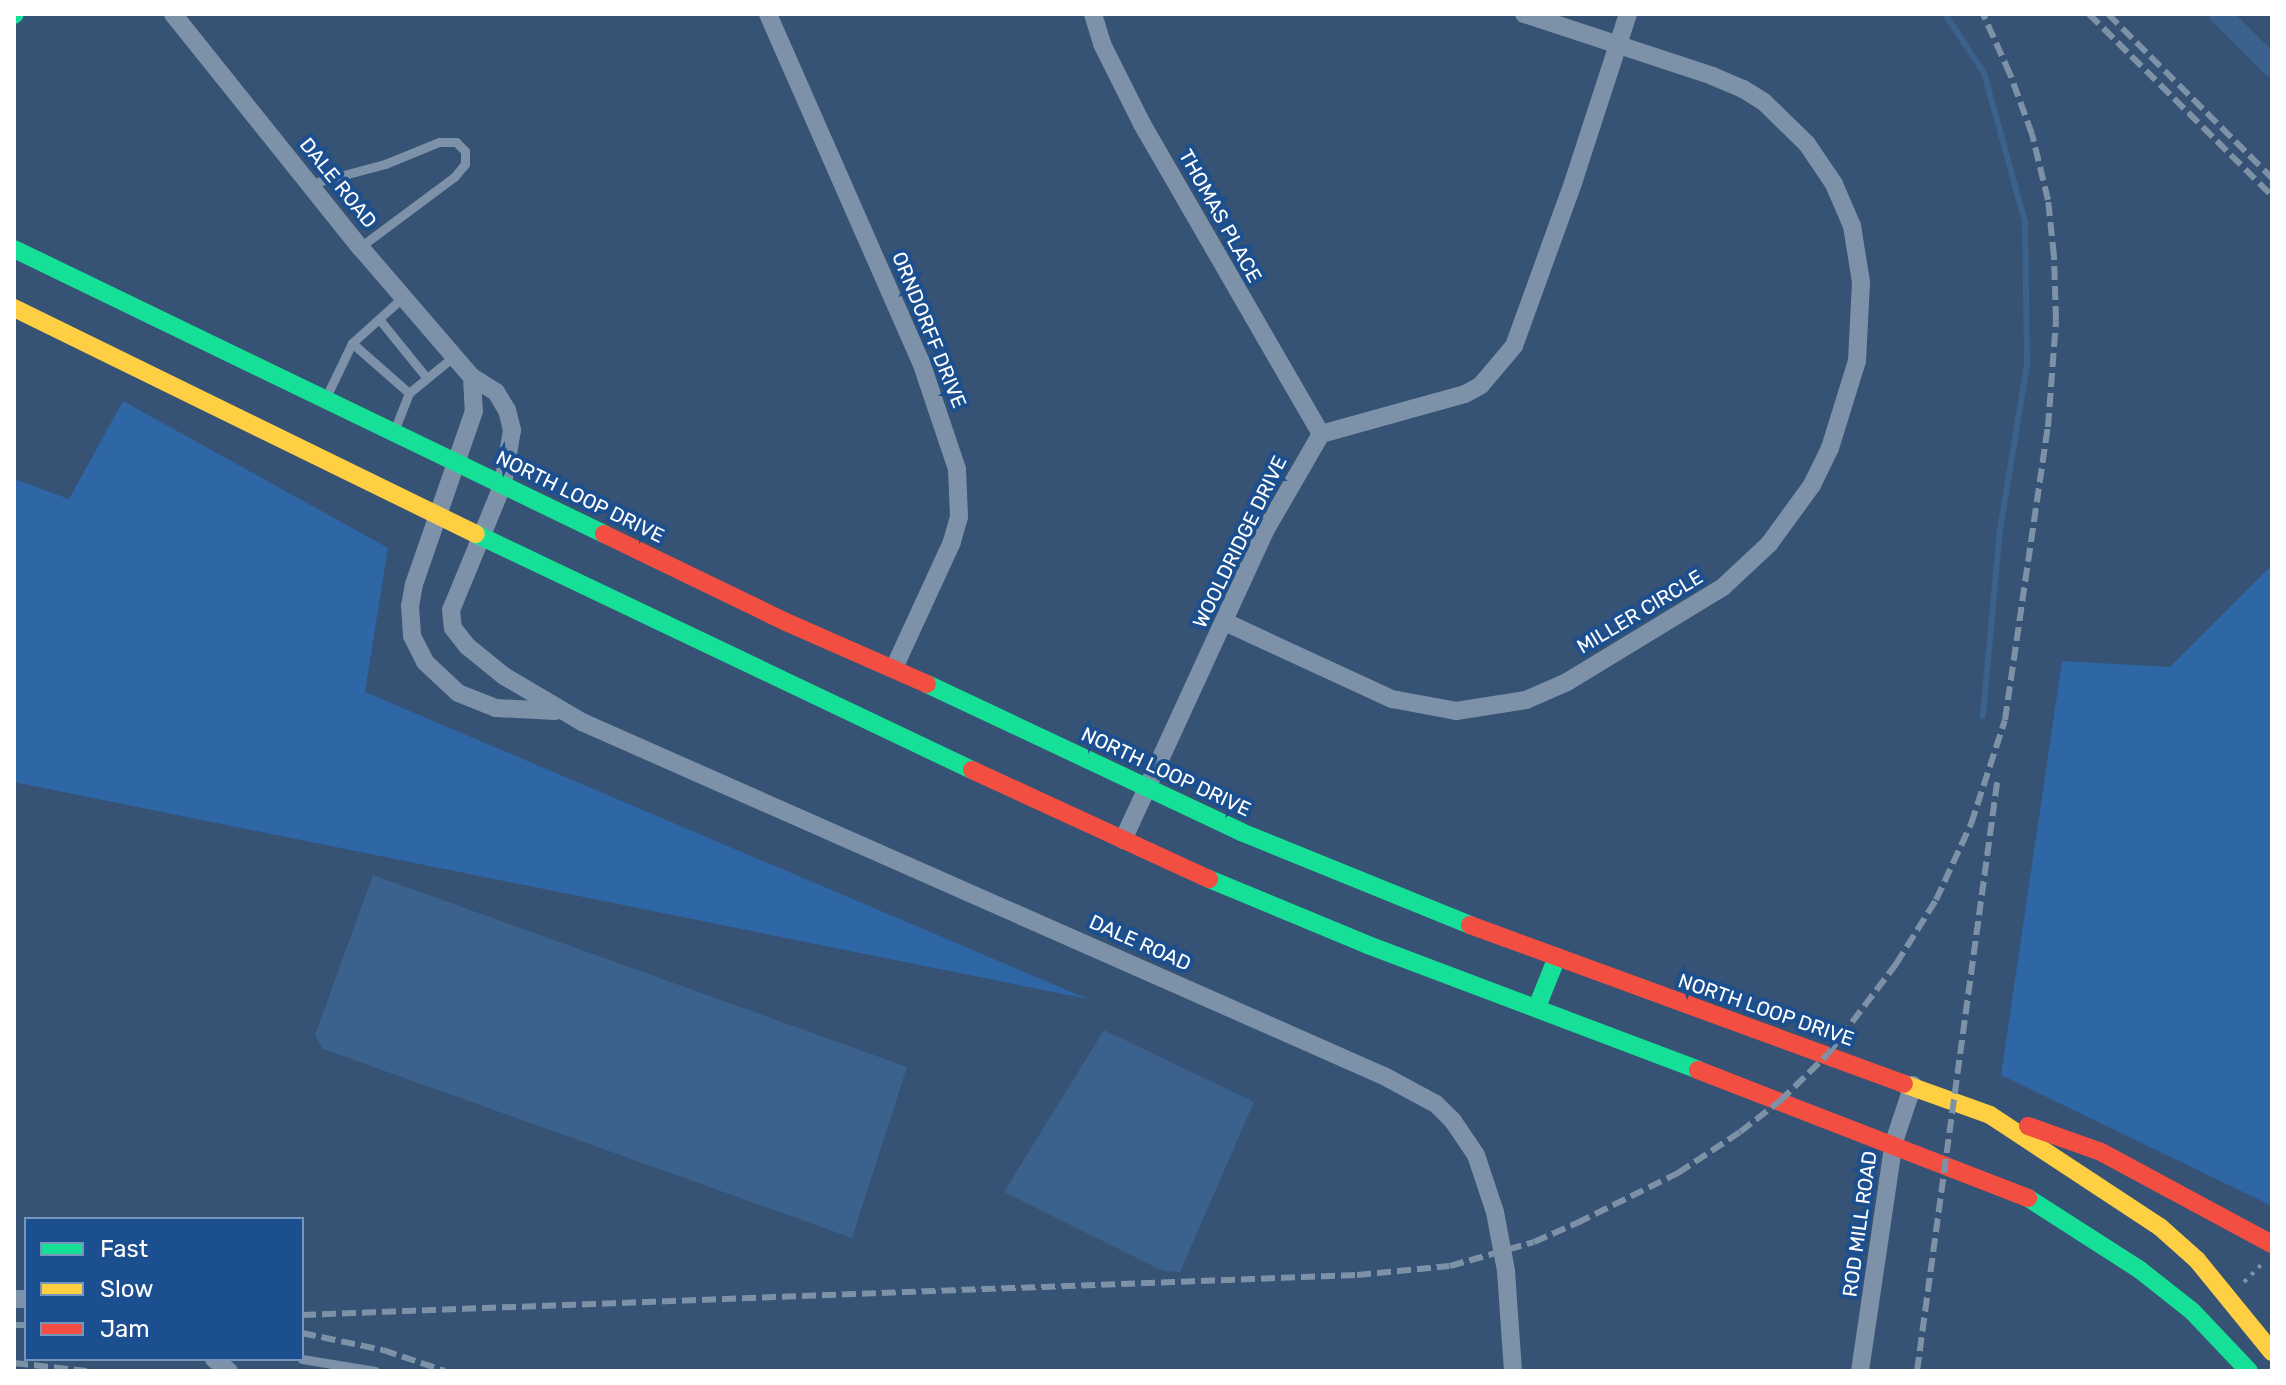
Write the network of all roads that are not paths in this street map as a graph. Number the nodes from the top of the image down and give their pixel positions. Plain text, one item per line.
1 (173, 14) edge
2 (768, 14) edge
3 (1093, 14) edge
4 (1524, 14) edge
5 (1628, 14) edge
6 (1617, 45) junction
7 (310, 184) junction
8 (360, 247) junction
9 (14, 249) edge
10 (403, 297) junction
11 (14, 308) edge
12 (379, 319) junction
13 (352, 343) junction
14 (454, 356) junction
15 (426, 377) junction
16 (472, 377) junction
17 (409, 393) junction
18 (325, 398) junction
19 (394, 431) junction
20 (1321, 434) junction
21 (458, 462) junction
22 (503, 484) junction
23 (441, 515) junction
24 (481, 535) junction
25 (1225, 622) junction
26 (894, 668) junction
27 (562, 712) junction
28 (1147, 788) junction
29 (1123, 840) junction
30 (1557, 957) junction
31 (1537, 1007) junction
32 (1913, 1085) junction
33 (1990, 1115) junction
34 (1894, 1142) junction
35 (2268, 1253) edge
36 (2271, 1347) edge
37 (304, 1359) edge
38 (2246, 1367) edge
39 (375, 1371) edge
40 (1513, 1371) edge
41 (1860, 1371) edge

1 - 7 street, DALE ROAD
2 - 26 street, ORNDORFF DRIVE
3 - 20 street, THOMAS PLACE
4 - 6 street, MILLER CIRCLE
5 - 6 street
6 - 20 street
6 - 25 street, MILLER CIRCLE
7 - 8 street, DALE ROAD
7 - 8 lane
8 - 10 street, DALE ROAD
9 - 18 main road, NORTH LOOP DRIVE
10 - 12 lane
10 - 14 street, DALE ROAD
11 - 23 main road
12 - 13 lane
12 - 15 lane
13 - 17 lane
13 - 18 lane
14 - 15 lane
14 - 16 street, DALE ROAD
15 - 17 lane
16 - 21 street, DALE ROAD
16 - 22 street, DALE ROAD
17 - 19 lane
18 - 19 main road, NORTH LOOP DRIVE
19 - 21 main road, NORTH LOOP DRIVE
20 - 25 street, WOOLDRIDGE DRIVE
21 - 22 main road, NORTH LOOP DRIVE
21 - 23 street, DALE ROAD
22 - 24 street, DALE ROAD
22 - 26 main road, NORTH LOOP DRIVE
23 - 24 main road
23 - 27 street, DALE ROAD
24 - 27 street, DALE ROAD
24 - 29 main road
25 - 28 street, WOOLDRIDGE DRIVE
26 - 28 main road, NORTH LOOP DRIVE
27 - 40 street, DALE ROAD
28 - 29 street, WOOLDRIDGE DRIVE
28 - 30 main road, NORTH LOOP DRIVE
29 - 31 main road
30 - 31 main road
30 - 32 main road, NORTH LOOP DRIVE
31 - 34 main road
32 - 33 main road, NORTH LOOP DRIVE
32 - 34 street, ROD MILL ROAD
33 - 35 main road
33 - 36 main road, NORTH LOOP DRIVE
34 - 38 main road
34 - 41 street, ROD MILL ROAD
36 - 38 main road
37 - 39 lane

